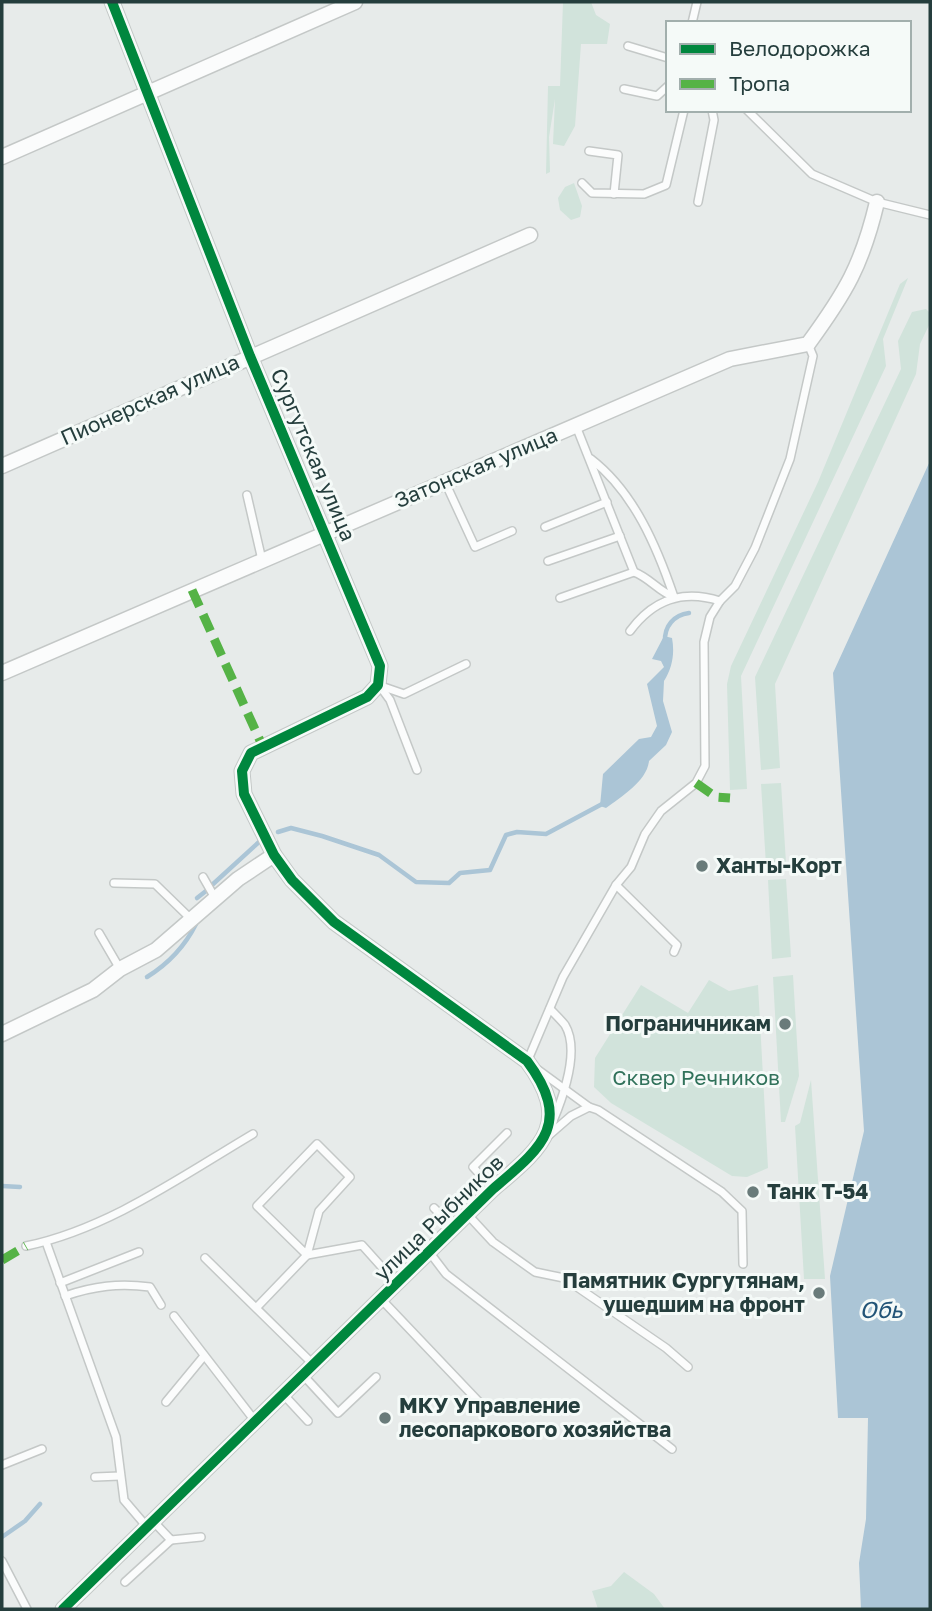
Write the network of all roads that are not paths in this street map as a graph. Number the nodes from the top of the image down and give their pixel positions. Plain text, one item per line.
1 (113, 2) edge
2 (355, 2) edge
3 (697, 2) edge
4 (692, 21) edge
5 (628, 46) dead end
6 (666, 57) edge
7 (666, 88) edge
8 (624, 89) dead end
9 (147, 96) junction
10 (684, 112) edge
11 (712, 112) edge
12 (749, 112) edge
13 (589, 152) dead end
14 (2, 157) edge
15 (582, 183) dead end
16 (614, 194) junction
17 (698, 202) dead end
18 (877, 202) junction
19 (930, 215) edge
20 (530, 235) dead end
21 (808, 344) junction
22 (250, 356) junction
23 (576, 425) junction
24 (589, 458) junction
25 (2, 466) edge
26 (445, 481) junction
27 (247, 495) dead end
28 (607, 502) junction
29 (545, 527) dead end
30 (513, 531) dead end
31 (326, 532) junction
32 (620, 536) junction
33 (262, 559) junction
34 (548, 561) dead end
35 (634, 572) junction
36 (674, 597) junction
37 (560, 598) dead end
38 (720, 601) junction
39 (630, 631) dead end
40 (466, 664) dead end
41 (2, 673) edge
42 (378, 685) junction
43 (417, 770) dead end
44 (274, 855) junction
45 (203, 877) dead end
46 (114, 883) dead end
47 (616, 885) junction
48 (215, 898) junction
49 (192, 920) junction
50 (99, 933) dead end
51 (674, 951) dead end
52 (120, 969) junction
53 (550, 1009) junction
54 (2, 1034) edge
55 (527, 1062) junction
56 (566, 1090) junction
57 (589, 1107) junction
58 (507, 1133) dead end
59 (253, 1134) dead end
60 (545, 1139) junction
61 (493, 1189) junction
62 (434, 1208) dead end
63 (468, 1215) junction
64 (455, 1228) junction
65 (46, 1242) junction
66 (26, 1246) dead end
67 (139, 1252) dead end
68 (430, 1253) junction
69 (307, 1255) junction
70 (205, 1258) dead end
71 (743, 1264) dead end
72 (60, 1283) junction
73 (397, 1285) junction
74 (65, 1296) junction
75 (382, 1300) junction
76 (161, 1305) dead end
77 (258, 1306) junction
78 (174, 1317) dead end
79 (204, 1356) junction
80 (688, 1367) dead end
81 (309, 1370) junction
82 (376, 1377) dead end
83 (283, 1394) junction
84 (166, 1402) dead end
85 (479, 1402) dead end
86 (308, 1421) dead end
87 (255, 1422) junction
88 (42, 1449) dead end
89 (672, 1449) dead end
90 (2, 1465) edge
91 (120, 1476) junction
92 (95, 1477) dead end
93 (150, 1524) junction
94 (201, 1537) dead end
95 (171, 1540) junction
96 (2, 1561) edge
97 (125, 1582) dead end
98 (26, 1609) edge
99 (63, 1609) edge

1 - 9 street, Сургутская улица
2 - 9 street
3 - 4 lane
5 - 6 lane
7 - 8 lane
9 - 14 street
9 - 22 street, Сургутская улица
10 - 16 lane
11 - 17 lane
12 - 18 lane
13 - 16 lane
15 - 16 lane
18 - 19 lane
18 - 21 street
20 - 22 street, Пионерская улица
21 - 23 street, Затонская улица
21 - 38 lane
22 - 25 street, Пионерская улица
22 - 31 street, Сургутская улица
23 - 24 lane
23 - 26 street, Затонская улица
24 - 28 lane
24 - 36 lane
26 - 30 lane
26 - 31 street, Затонская улица
27 - 33 lane
28 - 29 lane
28 - 32 lane
31 - 33 street, Затонская улица
31 - 42 street, Сургутская улица
32 - 34 lane
32 - 35 lane
33 - 41 street, Затонская улица
35 - 36 lane
35 - 37 lane
36 - 38 lane
36 - 39 lane
38 - 47 lane
40 - 42 lane
42 - 43 lane
42 - 44 street
44 - 48 street
44 - 55 street
45 - 48 lane
46 - 49 lane
47 - 51 lane
47 - 53 lane
48 - 49 street
49 - 52 street
50 - 52 lane
52 - 54 street
53 - 55 lane
53 - 56 lane
55 - 56 lane
55 - 60 street
56 - 57 lane
56 - 60 lane
57 - 60 lane
57 - 71 lane
58 - 61 lane
59 - 65 lane
60 - 61 street, улица Рыбников
61 - 63 street, улица Рыбников
62 - 64 lane
63 - 64 street, улица Рыбников
63 - 80 lane
64 - 68 street, улица Рыбников
65 - 66 lane
65 - 72 lane
67 - 72 lane
68 - 73 street, улица Рыбников
68 - 89 lane
69 - 69 lane
69 - 73 lane
69 - 77 lane
70 - 77 lane
72 - 74 lane
73 - 75 street, улица Рыбников
74 - 76 lane
74 - 91 lane
75 - 81 street, улица Рыбников
75 - 85 lane
77 - 81 lane
78 - 79 lane
79 - 84 lane
79 - 87 lane
81 - 82 lane
81 - 83 street, улица Рыбников
83 - 86 lane
83 - 87 street, улица Рыбников
87 - 93 street, улица Рыбников
88 - 90 lane
91 - 92 lane
91 - 93 lane
93 - 95 lane
93 - 99 street, улица Рыбников
94 - 95 lane
95 - 97 lane
96 - 98 lane

